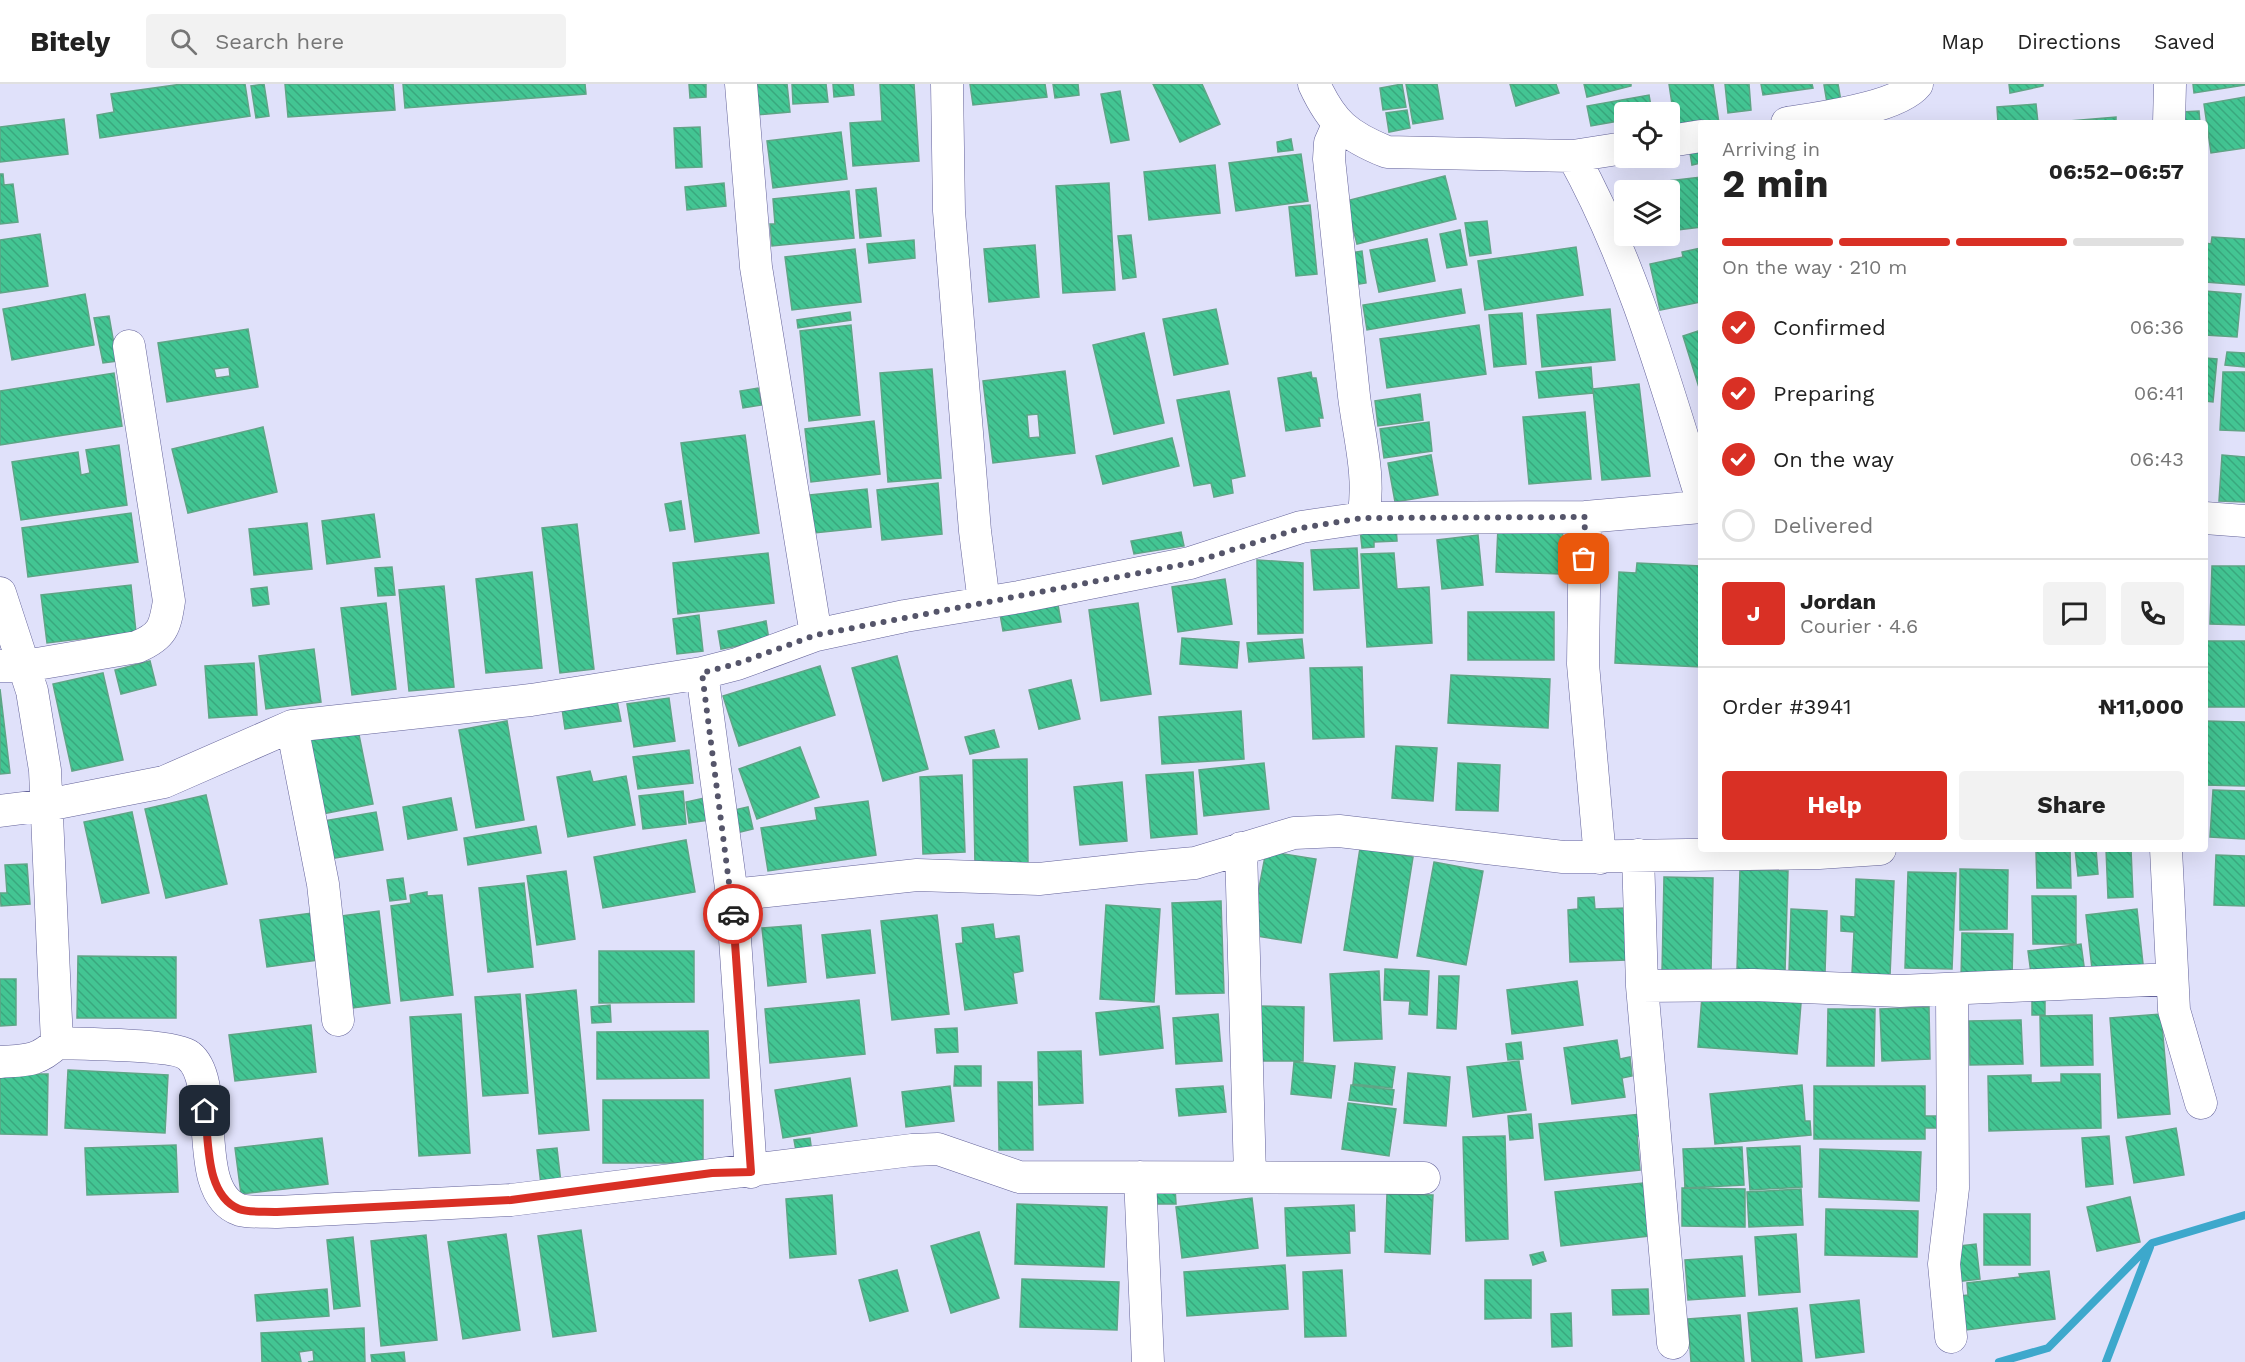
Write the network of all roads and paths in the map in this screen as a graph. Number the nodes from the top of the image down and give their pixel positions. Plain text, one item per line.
1 (741, 84) edge
2 (947, 84) edge
3 (1314, 84) edge
4 (1917, 84) edge
5 (2170, 84) edge
6 (1802, 120) edge
7 (2169, 120) edge
8 (1338, 125) junction
9 (1698, 136) edge
10 (1680, 139) edge
11 (1614, 150) edge
12 (1573, 156) junction
13 (129, 346) dead end
14 (1698, 487) edge
15 (1698, 507) edge
16 (1585, 517) junction
17 (1363, 518) junction
18 (2208, 518) edge
19 (2245, 520) edge
20 (0, 593) edge
21 (984, 603) junction
22 (816, 635) junction
23 (12, 666) edge
24 (702, 673) junction
25 (292, 726) junction
26 (47, 805) junction
27 (0, 811) edge
28 (1241, 848) junction
29 (1834, 852) edge
30 (2166, 852) edge
31 (1638, 855) junction
32 (1600, 858) junction
33 (732, 895) junction
34 (2172, 979) junction
35 (1642, 986) junction
36 (1952, 991) junction
37 (338, 1020) dead end
38 (57, 1043) junction
39 (0, 1062) edge
40 (2201, 1103) dead end
41 (751, 1172) junction
42 (1250, 1176) junction
43 (1140, 1177) junction
44 (1424, 1178) dead end
45 (1951, 1337) dead end
46 (1674, 1343) dead end
47 (1149, 1362) edge

1 - 22 street
2 - 21 street
3 - 8 street
4 - 6 street
5 - 7 street
8 - 12 street
8 - 17 street
9 - 10 street
11 - 12 street
12 - 14 street
13 - 23 street
15 - 16 street
16 - 17 street
16 - 32 street
17 - 21 street
18 - 19 street
20 - 23 street
21 - 22 street
22 - 24 street
23 - 26 street
24 - 25 street
24 - 33 street
25 - 26 street
25 - 37 street
26 - 27 street
26 - 38 street
28 - 32 street
28 - 33 street
28 - 42 street
29 - 31 street
30 - 34 street
31 - 32 street
31 - 35 street
33 - 41 street
34 - 36 street
34 - 40 street
35 - 36 street
35 - 46 street
36 - 45 street
38 - 39 street
38 - 41 street
41 - 43 street
42 - 43 street
42 - 44 street
43 - 47 street

